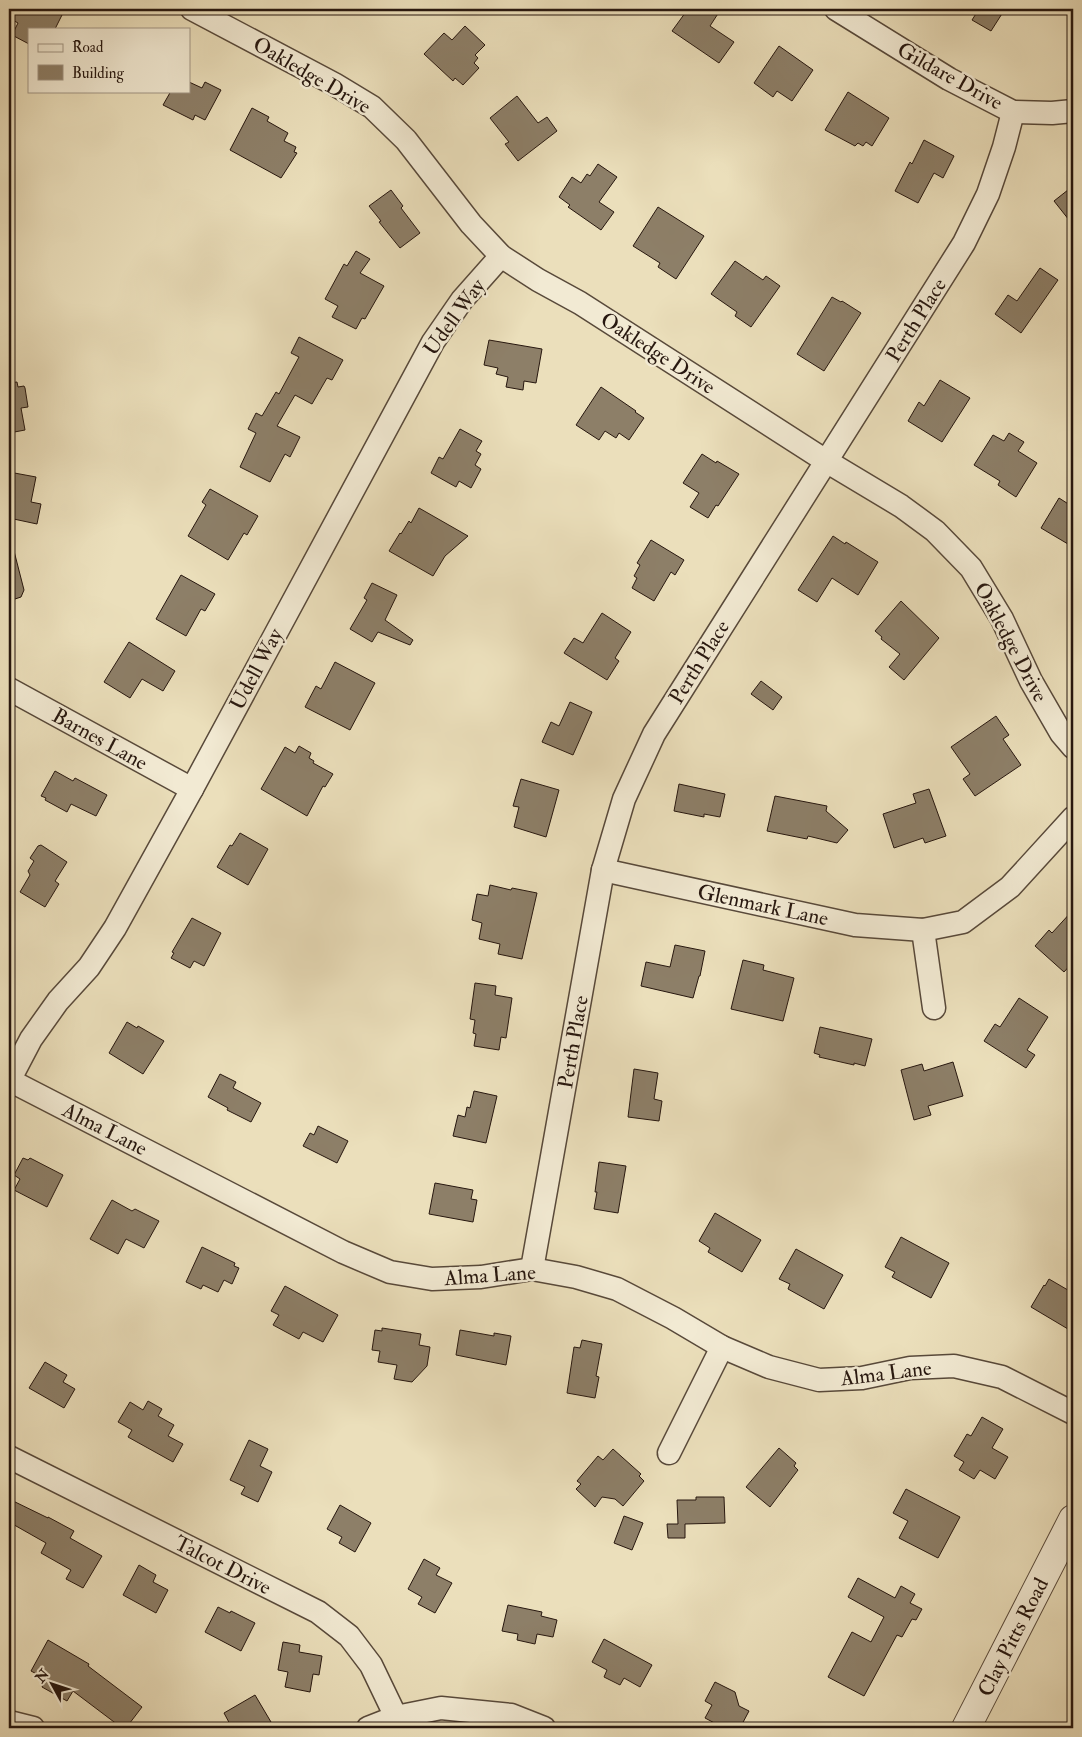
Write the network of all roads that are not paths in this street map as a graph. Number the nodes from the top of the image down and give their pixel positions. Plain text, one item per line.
1 (192, 9) edge
2 (836, 9) edge
3 (1073, 111) edge
4 (1013, 112) junction
5 (501, 256) junction
6 (826, 461) junction
7 (9, 689) edge
8 (1073, 747) edge
9 (192, 789) junction
10 (1073, 818) edge
11 (603, 870) junction
12 (923, 930) junction
13 (934, 1008) dead end
14 (9, 1081) edge
15 (532, 1269) junction
16 (722, 1347) junction
17 (1073, 1413) edge
18 (669, 1453) dead end
19 (9, 1457) edge
20 (1073, 1519) edge
21 (396, 1717) junction
22 (9, 1722) edge
23 (33, 1728) edge
24 (368, 1728) edge
25 (544, 1728) edge
26 (966, 1728) edge

1 - 5 street, Oakledge Drive
2 - 4 street, Gildare Drive
3 - 4 street, Gildare Drive
4 - 6 street, Perth Place
5 - 6 street, Oakledge Drive
5 - 9 street, Udell Way
6 - 8 street, Oakledge Drive
6 - 11 street, Perth Place
7 - 9 street, Barnes Lane
9 - 14 street, Udell Way
10 - 12 street, Glenmark Lane
11 - 12 street, Glenmark Lane
11 - 15 street, Perth Place
12 - 13 street
14 - 15 street, Alma Lane
15 - 16 street, Alma Lane
16 - 17 street, Alma Lane
16 - 18 street
19 - 21 street, Talcot Drive
20 - 26 street, Clay Pitts Road
21 - 24 street
21 - 25 street
22 - 23 street

